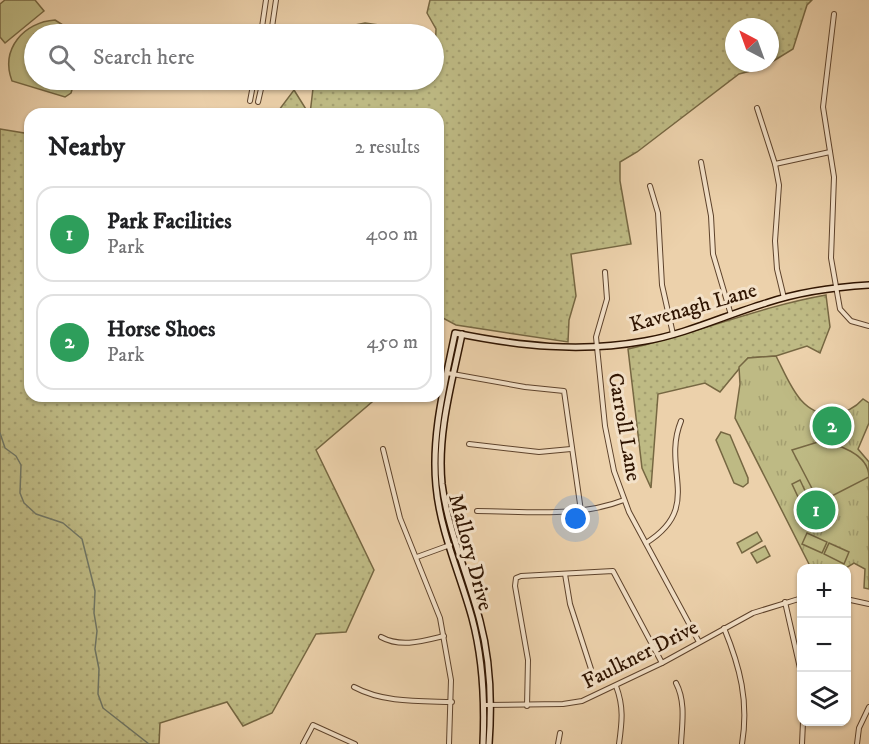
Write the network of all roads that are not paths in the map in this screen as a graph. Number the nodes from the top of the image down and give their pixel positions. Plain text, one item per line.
1 (266, 0) edge
2 (276, 0) edge
3 (834, 14) dead end
4 (262, 24) edge
5 (272, 24) edge
6 (252, 90) edge
7 (261, 90) edge
8 (250, 101) dead end
9 (258, 102) dead end
10 (757, 108) dead end
11 (830, 152) junction
12 (701, 162) dead end
13 (776, 164) junction
14 (650, 186) dead end
15 (605, 272) dead end
16 (869, 285) edge
17 (836, 289) junction
18 (784, 298) junction
19 (731, 315) junction
20 (869, 327) edge
21 (459, 334) joint
22 (673, 334) junction
23 (597, 348) junction
24 (450, 374) junction
25 (444, 396) edge
26 (442, 402) edge
27 (681, 421) dead end
28 (469, 444) dead end
29 (383, 449) dead end
30 (571, 449) junction
31 (624, 500) junction
32 (477, 511) dead end
33 (581, 511) junction
34 (646, 543) junction
35 (453, 544) junction
36 (417, 557) junction
37 (565, 574) junction
38 (797, 599) edge
39 (851, 600) edge
40 (785, 602) junction
41 (869, 603) edge
42 (724, 628) junction
43 (444, 636) junction
44 (381, 637) dead end
45 (699, 642) junction
46 (662, 663) junction
47 (591, 669) dead end
48 (800, 672) edge
49 (676, 683) dead end
50 (616, 686) junction
51 (354, 687) dead end
52 (452, 702) junction
53 (488, 705) junction
54 (527, 706) junction
55 (869, 707) edge
56 (803, 726) edge
57 (560, 733) dead end
58 (303, 744) edge
59 (355, 744) edge
60 (449, 744) edge
61 (483, 744) edge
62 (489, 744) edge
63 (558, 744) edge
64 (619, 744) edge
65 (681, 744) edge
66 (742, 744) edge
67 (802, 744) edge
68 (857, 744) edge

1 - 4 street
2 - 5 street
3 - 11 street
6 - 8 street
7 - 9 street
10 - 13 street
11 - 13 street
11 - 17 street
12 - 19 street
13 - 18 street
14 - 22 street
15 - 23 street, Carroll Lane
16 - 17 main road, Kavenagh Lane
17 - 18 main road, Kavenagh Lane
17 - 20 street
18 - 19 main road, Kavenagh Lane
19 - 22 main road, Kavenagh Lane
21 - 23 main road, Kavenagh Lane
21 - 24 main road, Mallory Drive
22 - 23 main road, Kavenagh Lane
23 - 31 street, Carroll Lane
24 - 25 main road, Mallory Drive
24 - 30 street
26 - 35 main road, Mallory Drive
27 - 34 street
28 - 30 street
29 - 36 street
30 - 33 street
31 - 33 street
31 - 34 street, Carroll Lane
32 - 33 street
34 - 45 street, Carroll Lane
35 - 36 street
35 - 53 main road, Mallory Drive
36 - 43 street
37 - 46 street
37 - 47 street
37 - 54 street
38 - 40 street, Faulkner Drive
39 - 41 street
40 - 42 street, Faulkner Drive
40 - 48 street
42 - 45 street, Faulkner Drive
42 - 66 street
43 - 44 street
43 - 52 street
45 - 46 street, Faulkner Drive
46 - 50 street, Faulkner Drive
49 - 65 street
50 - 54 street, Faulkner Drive
50 - 64 street
51 - 52 street
52 - 60 street
53 - 54 street, Faulkner Drive
53 - 61 main road, Mallory Drive
53 - 62 main road
55 - 68 street
56 - 67 street
57 - 63 street
58 - 59 street

